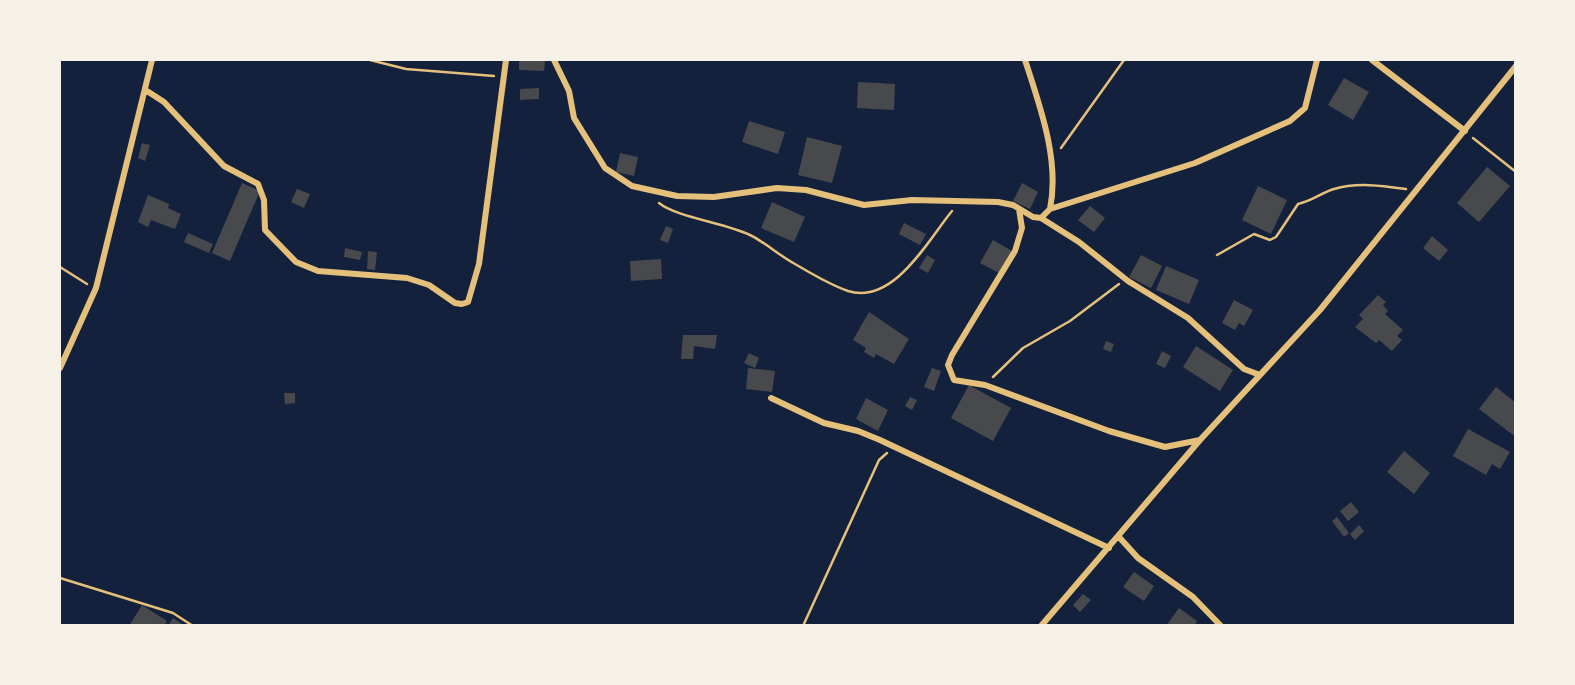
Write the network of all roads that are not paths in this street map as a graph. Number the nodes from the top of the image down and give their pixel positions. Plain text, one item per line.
1 (152, 60) edge
2 (506, 60) edge
3 (554, 60) edge
4 (1025, 60) edge
5 (1317, 60) edge
6 (1372, 60) edge
7 (1516, 66) edge
8 (147, 91) junction
9 (1465, 131) junction
10 (1019, 209) junction
11 (1051, 209) junction
12 (1041, 218) junction
13 (60, 368) edge
14 (1260, 375) junction
15 (771, 398) dead end
16 (1200, 440) junction
17 (1119, 537) junction
18 (1109, 548) junction
19 (1041, 625) edge
20 (1221, 625) edge

1 - 8 street
2 - 8 street
3 - 10 street
4 - 11 street
5 - 11 street
6 - 9 street
7 - 9 street
8 - 13 street
9 - 14 street
10 - 12 street
10 - 16 street
11 - 12 street
12 - 14 street
14 - 16 street
15 - 18 street
16 - 17 street
17 - 18 street
17 - 20 street
18 - 19 street

